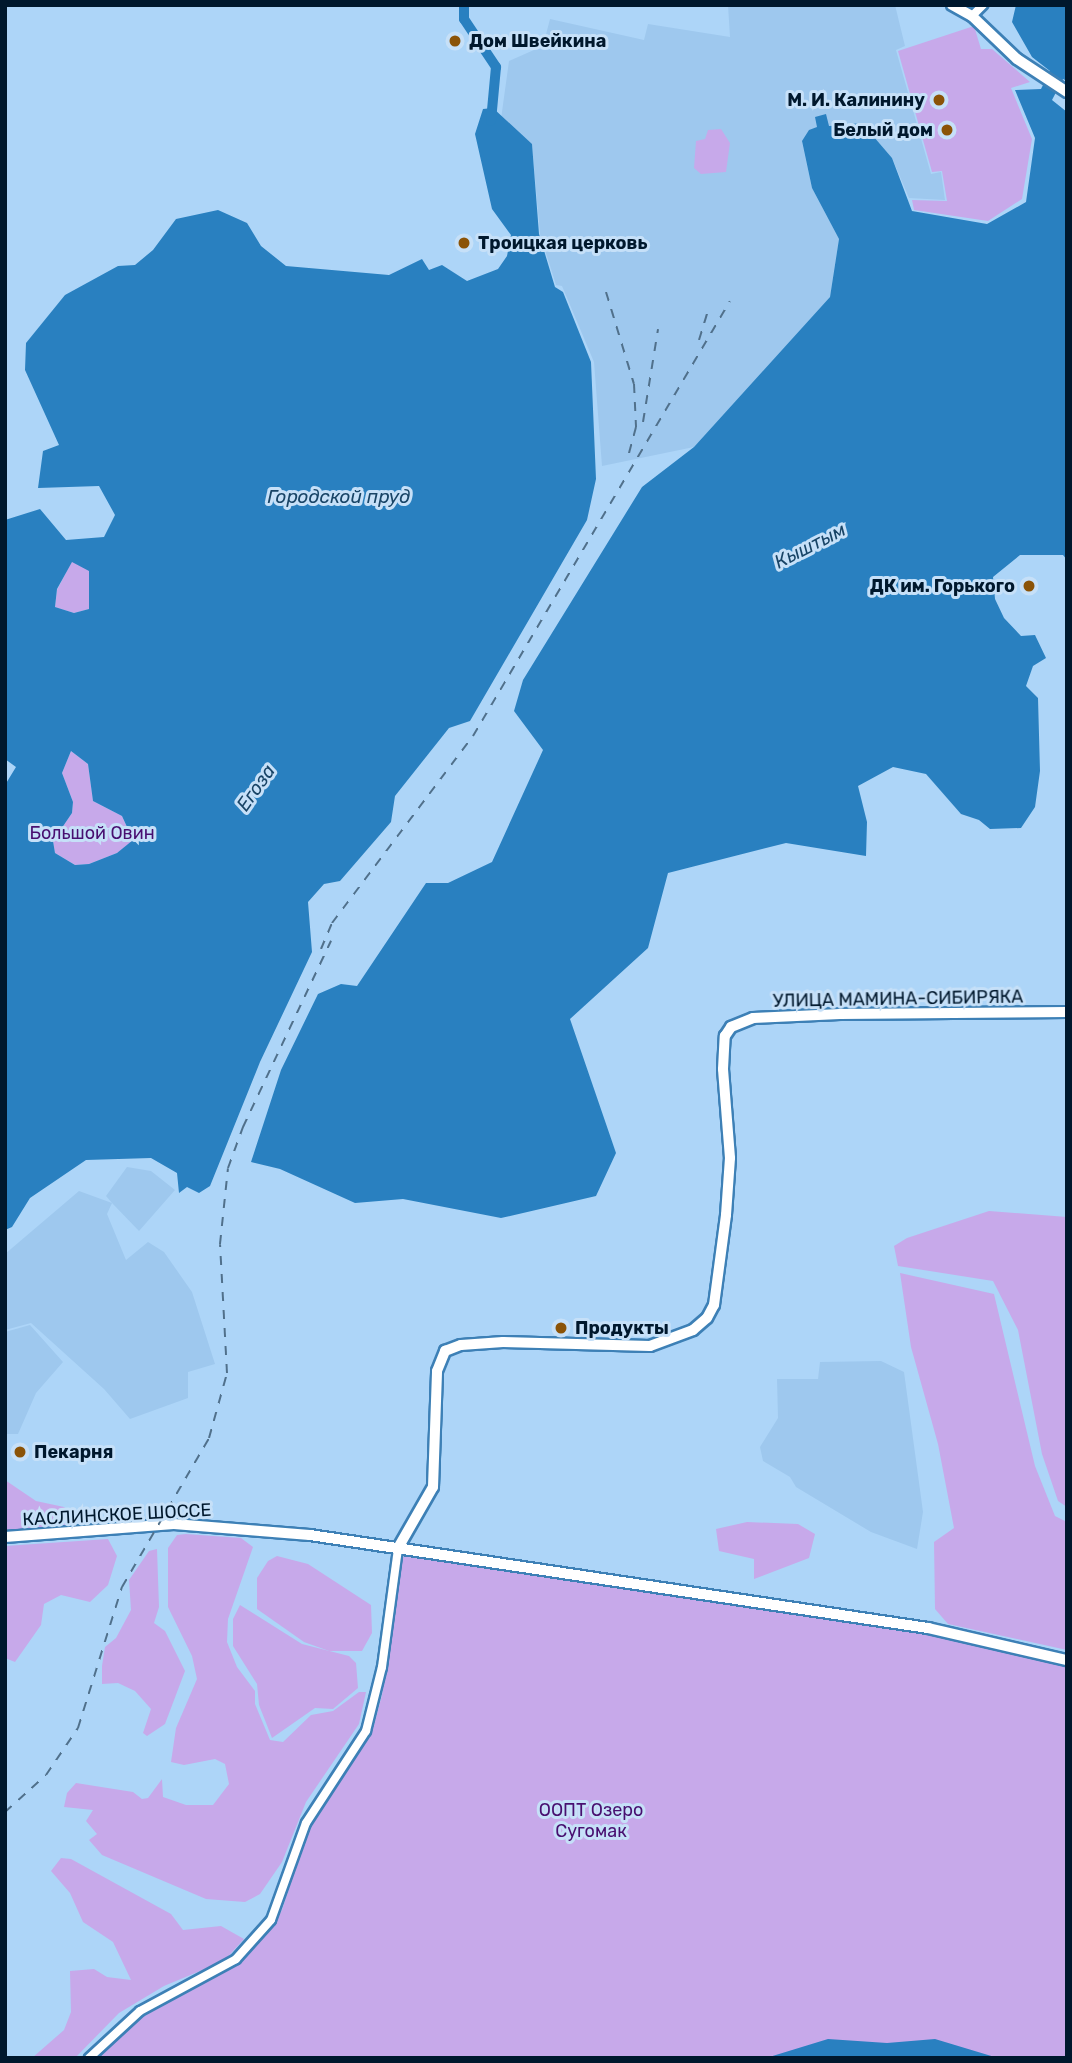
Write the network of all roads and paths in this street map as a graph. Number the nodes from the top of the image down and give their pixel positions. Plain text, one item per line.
1 (952, 5) edge
2 (983, 5) edge
3 (972, 16) junction
4 (1066, 92) edge
5 (1067, 1012) edge
6 (5, 1537) edge
7 (398, 1548) junction
8 (1067, 1660) edge
9 (89, 2058) edge

1 - 3 main road
2 - 3 street
3 - 4 main road
5 - 7 main road, УЛИЦА МАМИНА-СИБИРЯКА
6 - 7 main road, КАСЛИНСКОЕ ШОССЕ
7 - 8 main road, КАСЛИНСКОЕ ШОССЕ
7 - 9 street

